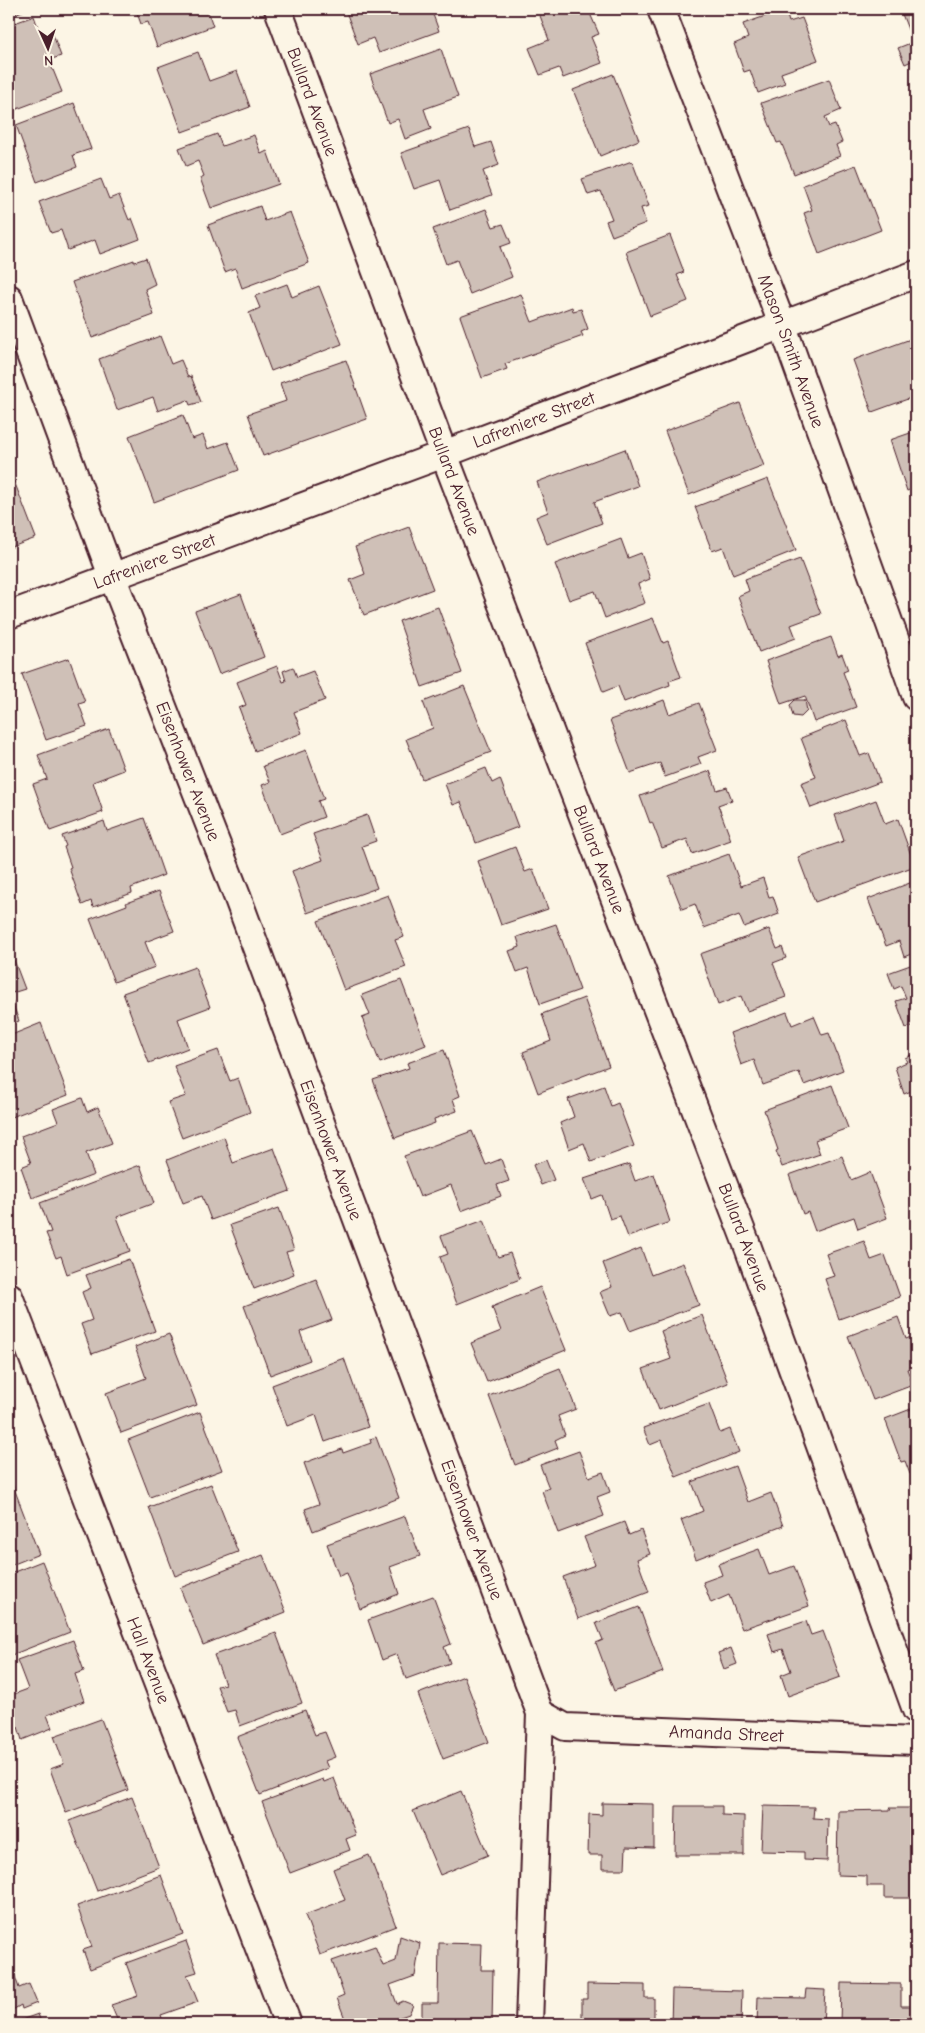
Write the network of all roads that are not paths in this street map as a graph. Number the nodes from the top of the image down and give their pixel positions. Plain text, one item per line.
1 (278, 9) edge
2 (661, 9) edge
3 (916, 274) edge
4 (9, 298) edge
5 (782, 324) junction
6 (444, 454) junction
7 (112, 576) junction
8 (9, 615) edge
9 (916, 697) edge
10 (9, 1296) edge
11 (916, 1710) edge
12 (540, 1713) junction
13 (916, 1742) edge
14 (288, 2024) edge
15 (529, 2024) edge

1 - 6 street, Bullard Avenue
2 - 5 street, Mason Smith Avenue
3 - 5 street, Lafreniere Street
4 - 7 street, Eisenhower Avenue
5 - 6 street, Lafreniere Street
5 - 9 street, Mason Smith Avenue
6 - 7 street, Lafreniere Street
6 - 11 street, Bullard Avenue
7 - 8 street, Lafreniere Street
7 - 12 street, Eisenhower Avenue
10 - 14 street, Hall Avenue
12 - 13 street, Amanda Street
12 - 15 street, Eisenhower Avenue

